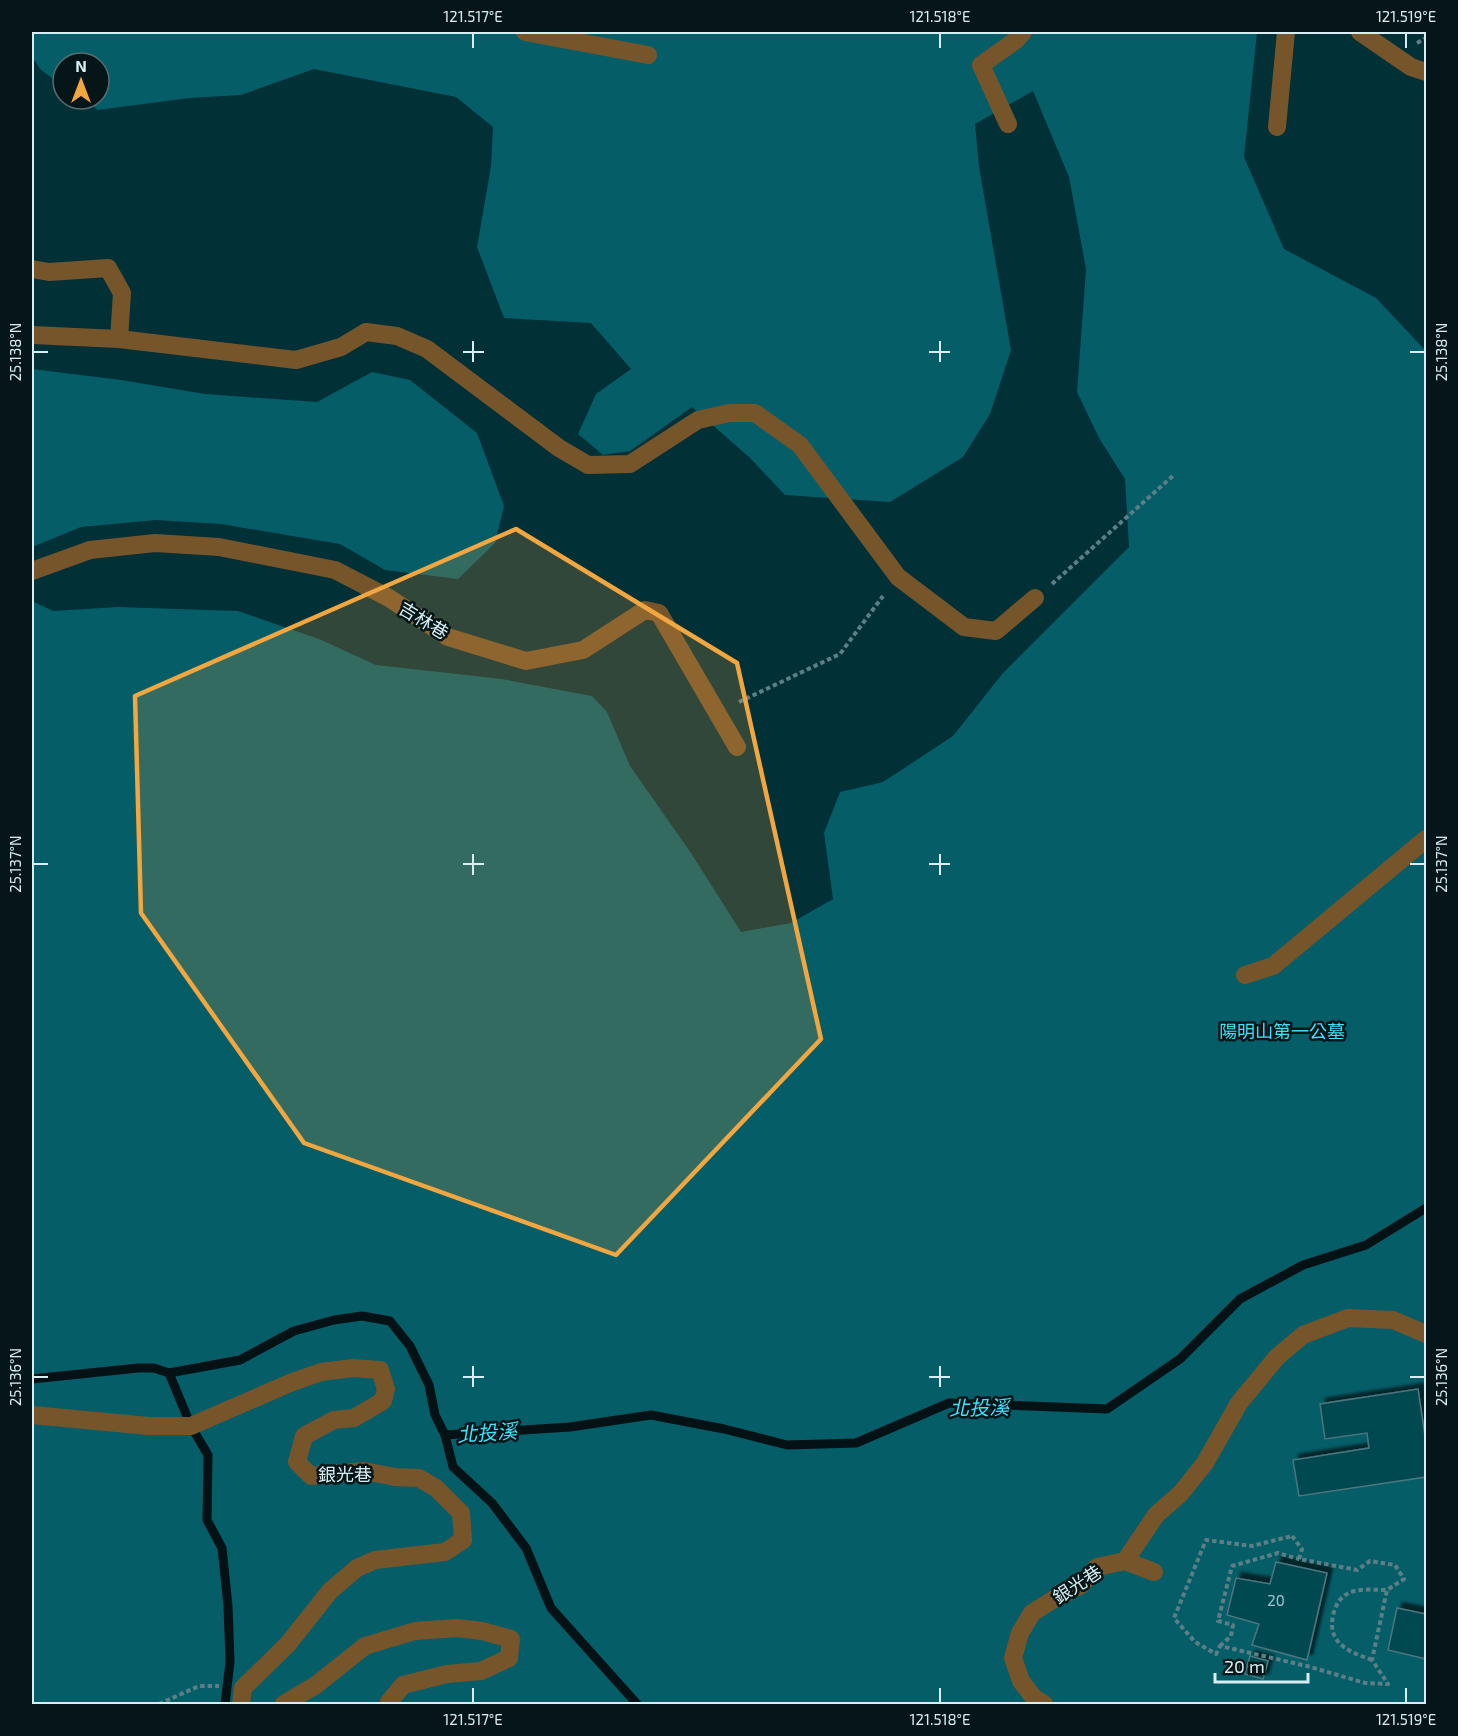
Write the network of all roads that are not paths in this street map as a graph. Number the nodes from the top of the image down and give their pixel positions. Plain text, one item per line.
1 (525, 32) edge
2 (1023, 32) edge
3 (1286, 32) edge
4 (1360, 32) edge
5 (648, 55) dead end
6 (1426, 72) edge
7 (1008, 124) dead end
8 (1277, 127) dead end
9 (32, 269) edge
10 (32, 335) edge
11 (119, 339) junction
12 (32, 571) edge
13 (1035, 598) road end
14 (737, 747) dead end
15 (1426, 839) edge
16 (1245, 975) dead end
17 (1426, 1334) edge
18 (32, 1415) edge
19 (1125, 1561) junction
20 (1154, 1572) dead end
21 (242, 1696) edge
22 (284, 1704) edge
23 (390, 1704) edge
24 (1044, 1704) edge

1 - 5 street
2 - 7 street
3 - 8 street
4 - 6 street
9 - 11 street
10 - 11 street
11 - 13 street
12 - 14 street, 吉林巷
15 - 16 street
17 - 19 street
18 - 21 street, 銀光巷
19 - 20 street
19 - 24 street, 銀光巷
22 - 23 street

